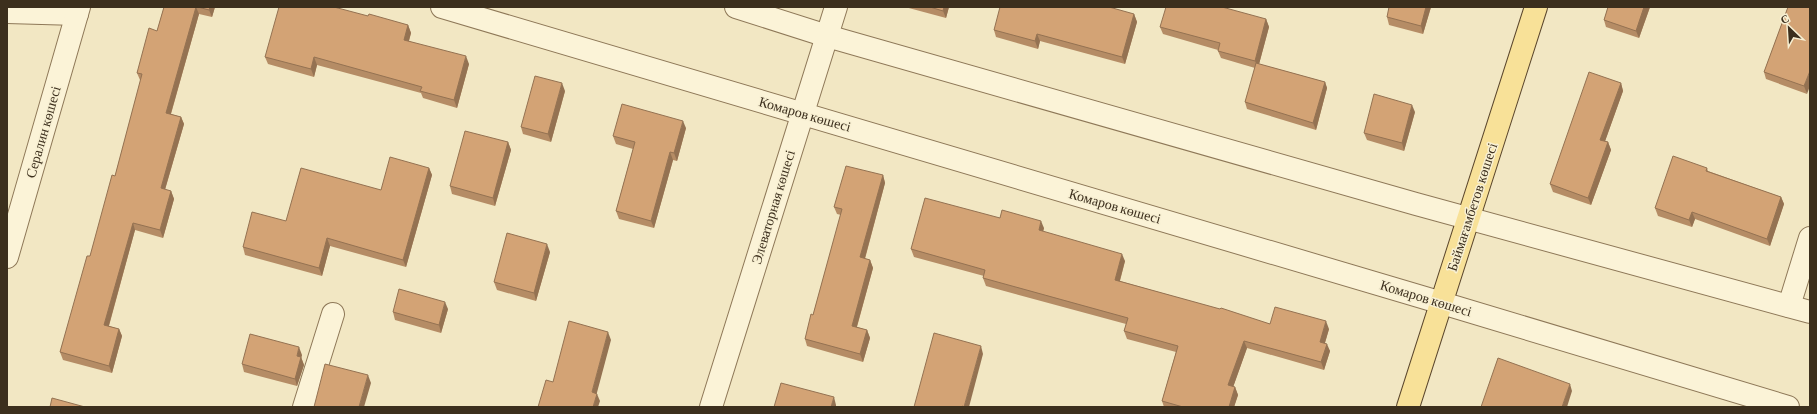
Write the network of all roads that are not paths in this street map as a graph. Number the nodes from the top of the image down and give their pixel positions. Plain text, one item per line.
1 (442, 7) edge
2 (736, 7) edge
3 (836, 7) edge
4 (1536, 7) edge
5 (78, 10) edge
6 (7, 12) edge
7 (827, 36) junction
8 (802, 113) junction
9 (1469, 219) junction
10 (1810, 238) edge
11 (7, 257) edge
12 (1442, 303) junction
13 (1789, 306) junction
14 (1810, 312) edge
15 (333, 314) dead end
16 (304, 407) edge
17 (711, 407) edge
18 (1408, 407) edge
19 (1788, 407) edge

1 - 8 street, Комаров көшесі
2 - 7 street
3 - 7 street, Элеваторная көшесі
4 - 9 main road, Баймағамбетов көшесі
5 - 6 street
5 - 11 street, Сералин көшесі
7 - 8 street, Элеваторная көшесі
7 - 9 street
8 - 12 street, Комаров көшесі
8 - 17 street, Элеваторная көшесі
9 - 12 main road, Баймағамбетов көшесі
9 - 13 street
10 - 13 street
12 - 18 main road, Баймағамбетов көшесі
12 - 19 street, Комаров көшесі
13 - 14 street
15 - 16 street

